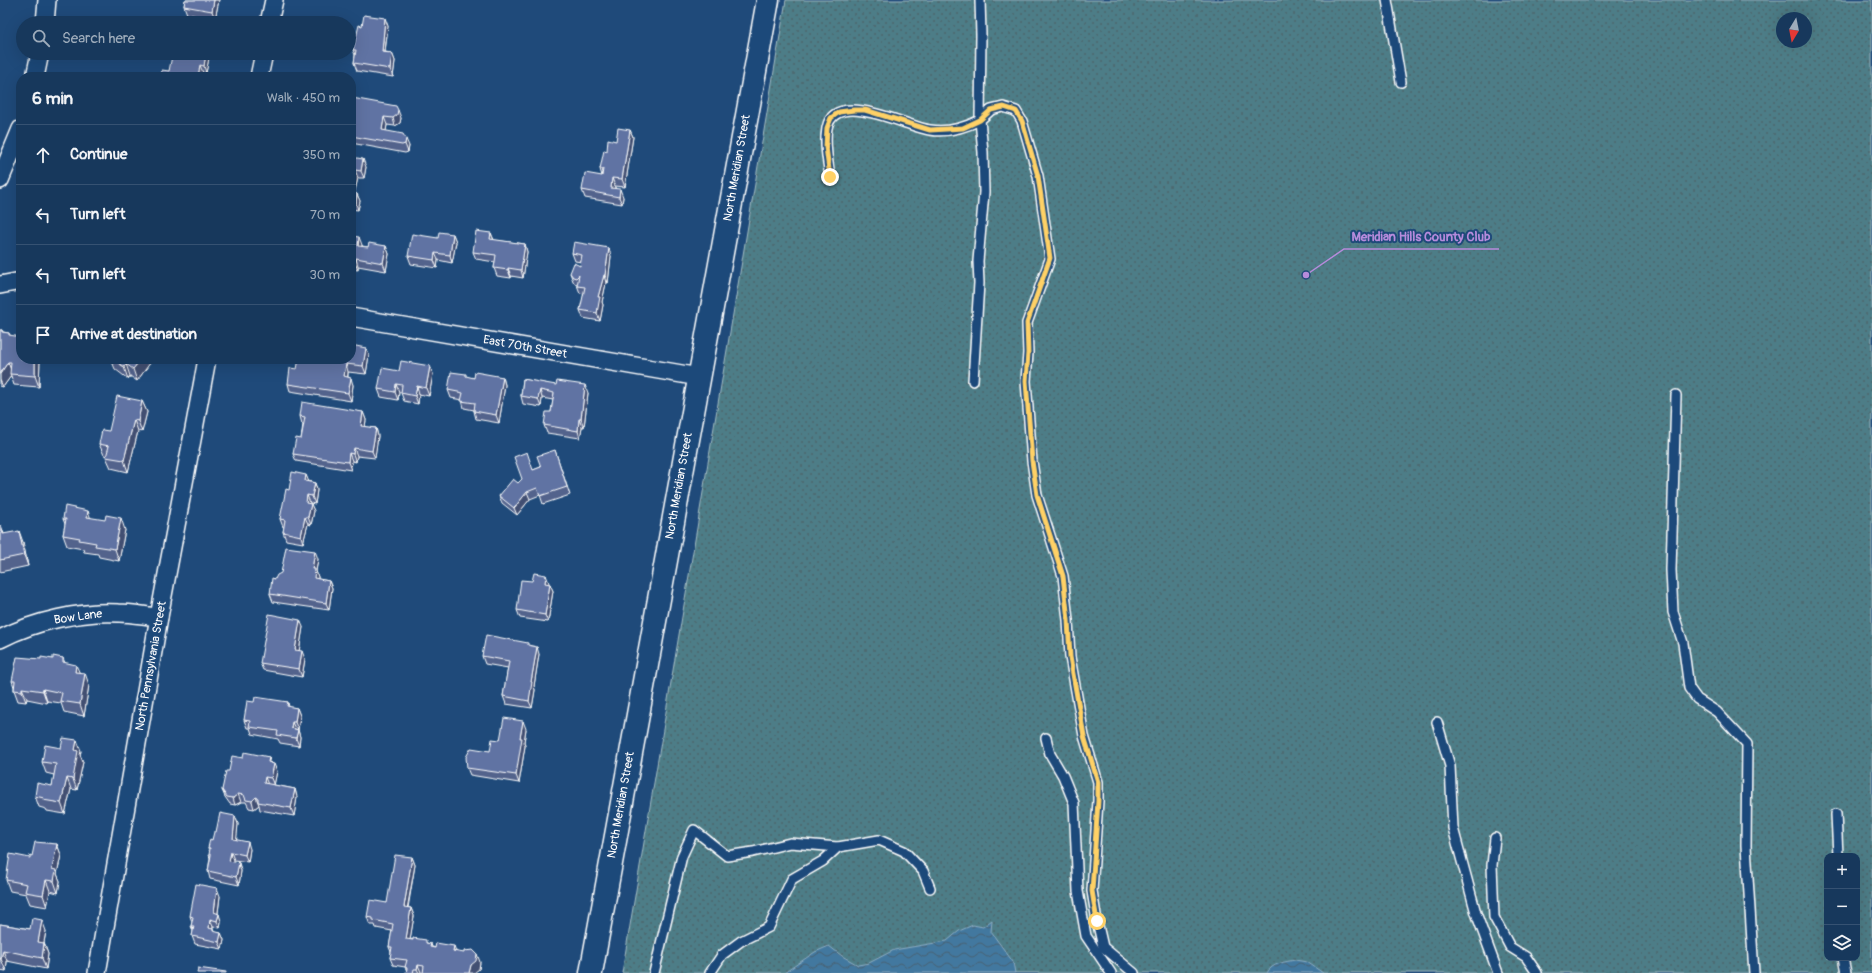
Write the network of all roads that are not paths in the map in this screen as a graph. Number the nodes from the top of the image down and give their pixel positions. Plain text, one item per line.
1 (47, 0) edge
2 (274, 0) edge
3 (768, 0) edge
4 (980, 0) edge
5 (1387, 0) edge
6 (46, 16) edge
7 (271, 16) edge
8 (39, 60) edge
9 (263, 60) edge
10 (36, 72) edge
11 (260, 72) edge
12 (1401, 82) dead end
13 (980, 120) junction
14 (16, 141) edge
15 (830, 177) dead end
16 (0, 180) edge
17 (16, 282) edge
18 (0, 285) edge
19 (356, 318) edge
20 (206, 364) edge
21 (699, 377) junction
22 (973, 381) dead end
23 (1676, 395) dead end
24 (159, 617) junction
25 (0, 639) edge
26 (1437, 722) dead end
27 (1046, 738) dead end
28 (1836, 814) dead end
29 (1495, 838) dead end
30 (838, 847) junction
31 (1838, 853) edge
32 (930, 888) dead end
33 (1844, 961) edge
34 (97, 973) edge
35 (591, 973) edge
36 (654, 973) edge
37 (710, 973) edge
38 (1111, 973) edge
39 (1134, 973) edge
40 (1498, 973) edge
41 (1537, 973) edge
42 (1754, 973) edge
43 (1846, 973) edge

1 - 6 street
2 - 7 street
3 - 21 main road, North Meridian Street
4 - 13 lane
5 - 12 lane
8 - 10 street
9 - 11 street
13 - 15 lane
13 - 22 lane
13 - 39 lane
14 - 16 street
17 - 18 street
19 - 21 street, East 70th Street
20 - 24 street, North Pennsylvania Street
21 - 35 main road, North Meridian Street
23 - 42 lane
24 - 25 street, Bow Lane
24 - 34 street, North Pennsylvania Street
26 - 40 lane
27 - 38 lane
28 - 31 lane
29 - 41 lane
30 - 32 lane
30 - 36 lane
30 - 37 lane
33 - 43 lane

